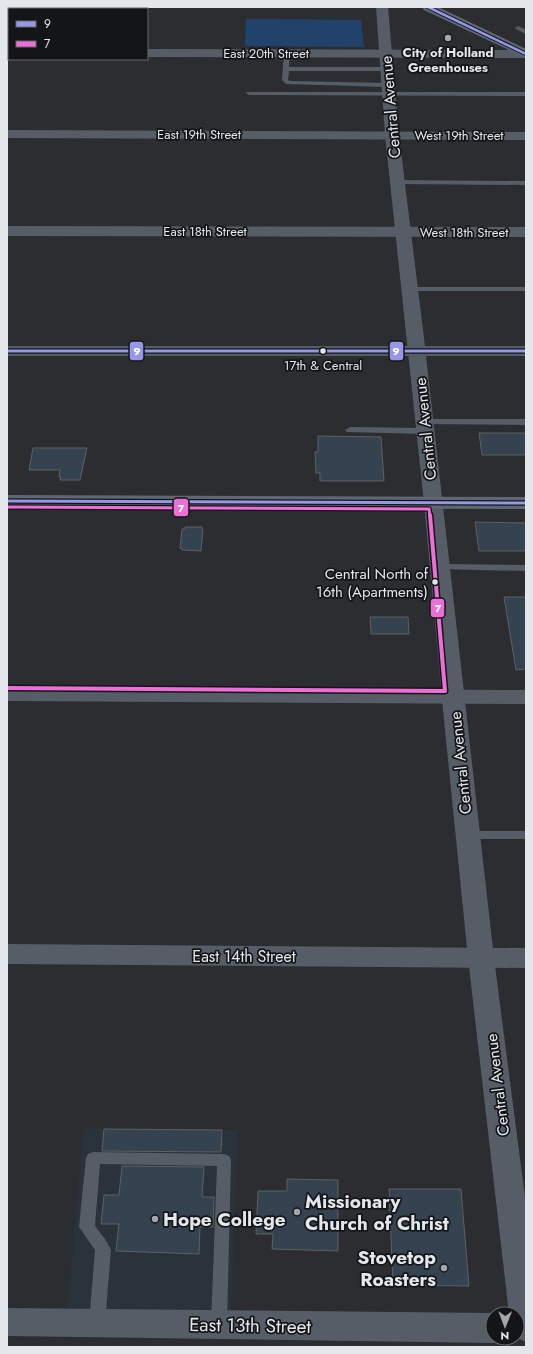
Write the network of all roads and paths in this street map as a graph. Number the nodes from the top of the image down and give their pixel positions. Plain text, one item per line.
1 (382, 7) edge
2 (428, 7) edge
3 (526, 26) edge
4 (526, 32) edge
5 (148, 53) edge
6 (287, 53) junction
7 (386, 54) junction
8 (526, 54) edge
9 (286, 69) junction
10 (387, 69) junction
11 (388, 89) junction
12 (249, 93) dead end
13 (526, 94) edge
14 (7, 134) edge
15 (392, 135) junction
16 (526, 136) edge
17 (397, 182) junction
18 (526, 183) edge
19 (7, 231) edge
20 (402, 232) junction
21 (526, 232) edge
22 (410, 288) junction
23 (526, 289) edge
24 (7, 351) edge
25 (417, 351) junction
26 (526, 351) edge
27 (526, 422) edge
28 (425, 426) junction
29 (350, 430) dead end
30 (7, 501) edge
31 (434, 503) junction
32 (526, 503) edge
33 (440, 567) junction
34 (526, 568) edge
35 (7, 694) edge
36 (452, 697) junction
37 (526, 697) edge
38 (468, 835) junction
39 (526, 836) edge
40 (7, 954) edge
41 (481, 958) junction
42 (526, 958) edge
43 (7, 1322) edge
44 (97, 1323) junction
45 (219, 1324) junction
46 (485, 1328) edge
47 (526, 1328) edge

1 - 7 street, Central Avenue
2 - 8 main road
3 - 4 lane
5 - 6 street, East 20th Street
6 - 7 street, East 20th Street
6 - 9 lane
7 - 8 street, East 20th Street
7 - 10 street, Central Avenue
9 - 10 lane
9 - 11 lane
10 - 11 street, Central Avenue
11 - 12 lane
11 - 13 lane
11 - 15 street, Central Avenue
14 - 15 street, East 19th Street
15 - 16 street, West 19th Street
15 - 17 street, Central Avenue
17 - 18 lane
17 - 20 street, Central Avenue
19 - 20 street, East 18th Street
20 - 21 street, West 18th Street
20 - 22 street, Central Avenue
22 - 23 lane
22 - 25 street, Central Avenue
24 - 25 street
25 - 26 street
25 - 28 street, Central Avenue
27 - 28 lane
28 - 29 lane
28 - 31 street, Central Avenue
30 - 31 main road
31 - 32 main road
31 - 33 street, Central Avenue
33 - 34 lane
33 - 36 street, Central Avenue
35 - 36 street
36 - 37 street
36 - 38 street, Central Avenue
38 - 39 lane
38 - 41 street, Central Avenue
40 - 41 street, East 14th Street
41 - 42 street, East 14th Street
41 - 47 street, Central Avenue
43 - 44 street, East 13th Street
44 - 45 street, East 13th Street
44 - 45 lane
45 - 46 street, East 13th Street

